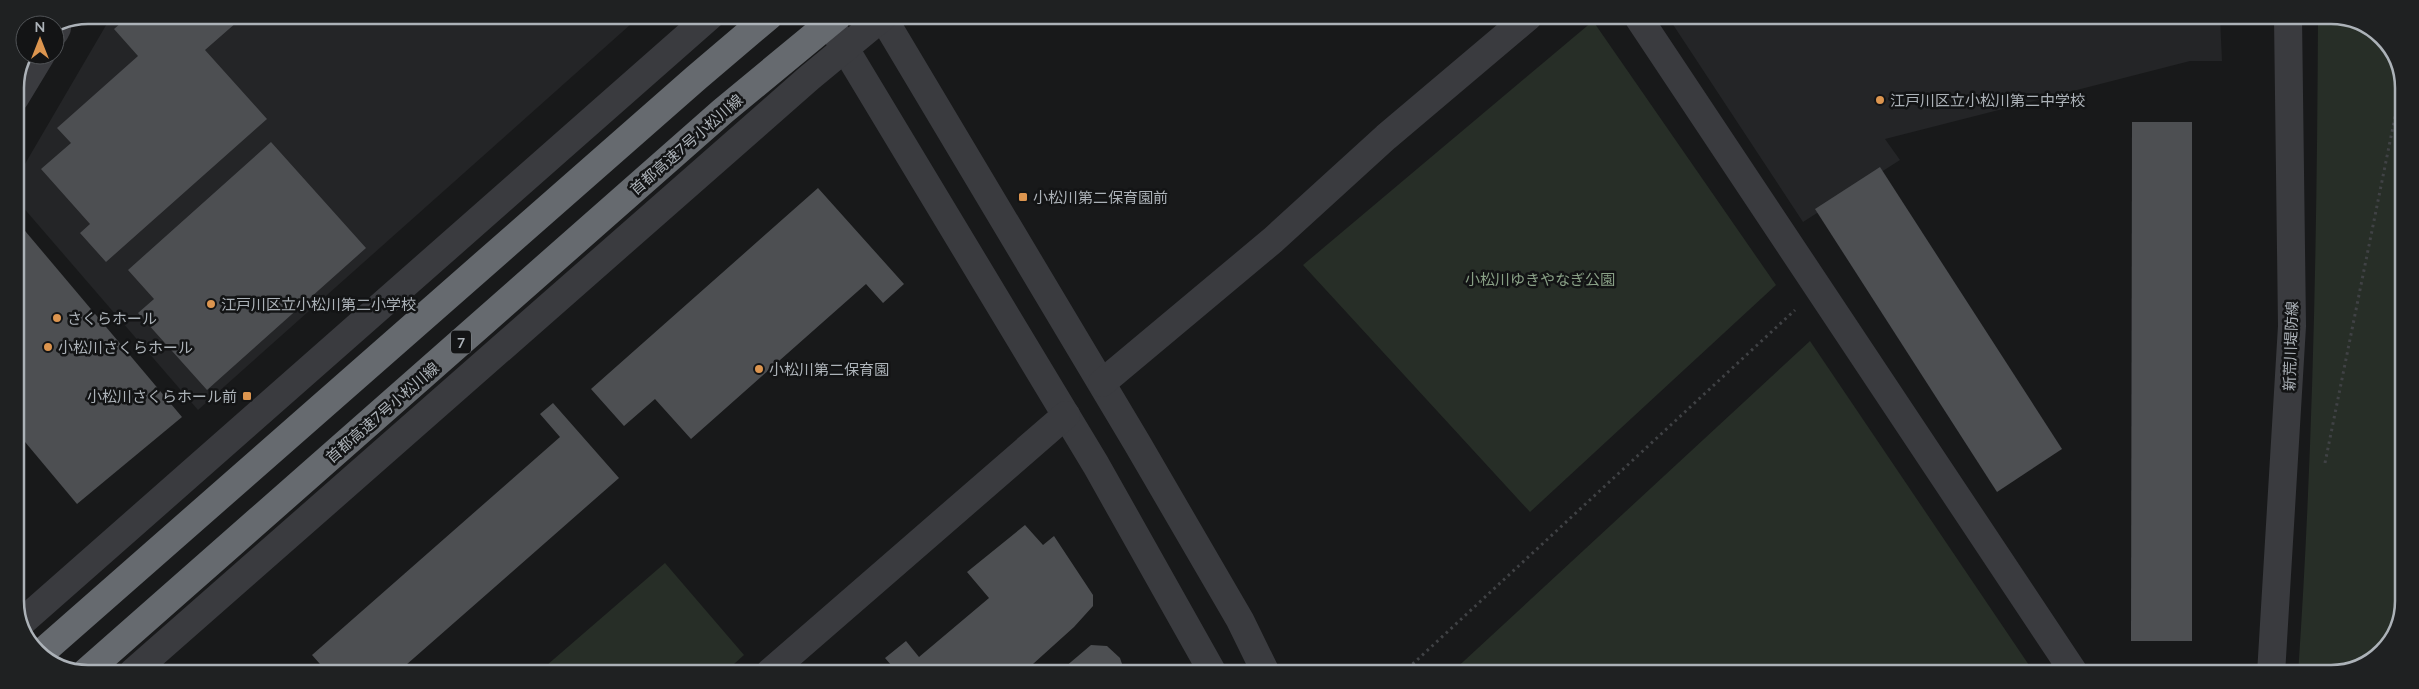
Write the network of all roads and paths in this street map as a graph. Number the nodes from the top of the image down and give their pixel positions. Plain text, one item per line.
1 (701, 24) edge
2 (759, 24) edge
3 (828, 24) edge
4 (830, 24) edge
5 (874, 24) edge
6 (888, 24) edge
7 (1519, 24) edge
8 (1643, 24) edge
9 (2288, 24) edge
10 (845, 48) junction
11 (35, 65) edge
12 (24, 82) edge
13 (2395, 117) edge
14 (1797, 308) dead end
15 (1102, 383) junction
16 (1066, 415) junction
17 (2325, 463) dead end
18 (26, 618) edge
19 (46, 649) edge
20 (94, 665) edge
21 (141, 665) edge
22 (778, 665) edge
23 (1208, 665) edge
24 (1262, 665) edge
25 (1412, 665) edge
26 (2069, 665) edge
27 (2272, 665) edge

1 - 18 street
2 - 19 highway
3 - 20 highway, 首都高速7号小松川線 / 7, bridge
4 - 10 street
5 - 10 street
6 - 15 street
7 - 15 street
8 - 26 street
9 - 27 street, 新荒川堤防線
10 - 16 street
10 - 21 street
11 - 12 street
13 - 17 path
14 - 25 path
15 - 24 street
16 - 22 street
16 - 23 street

